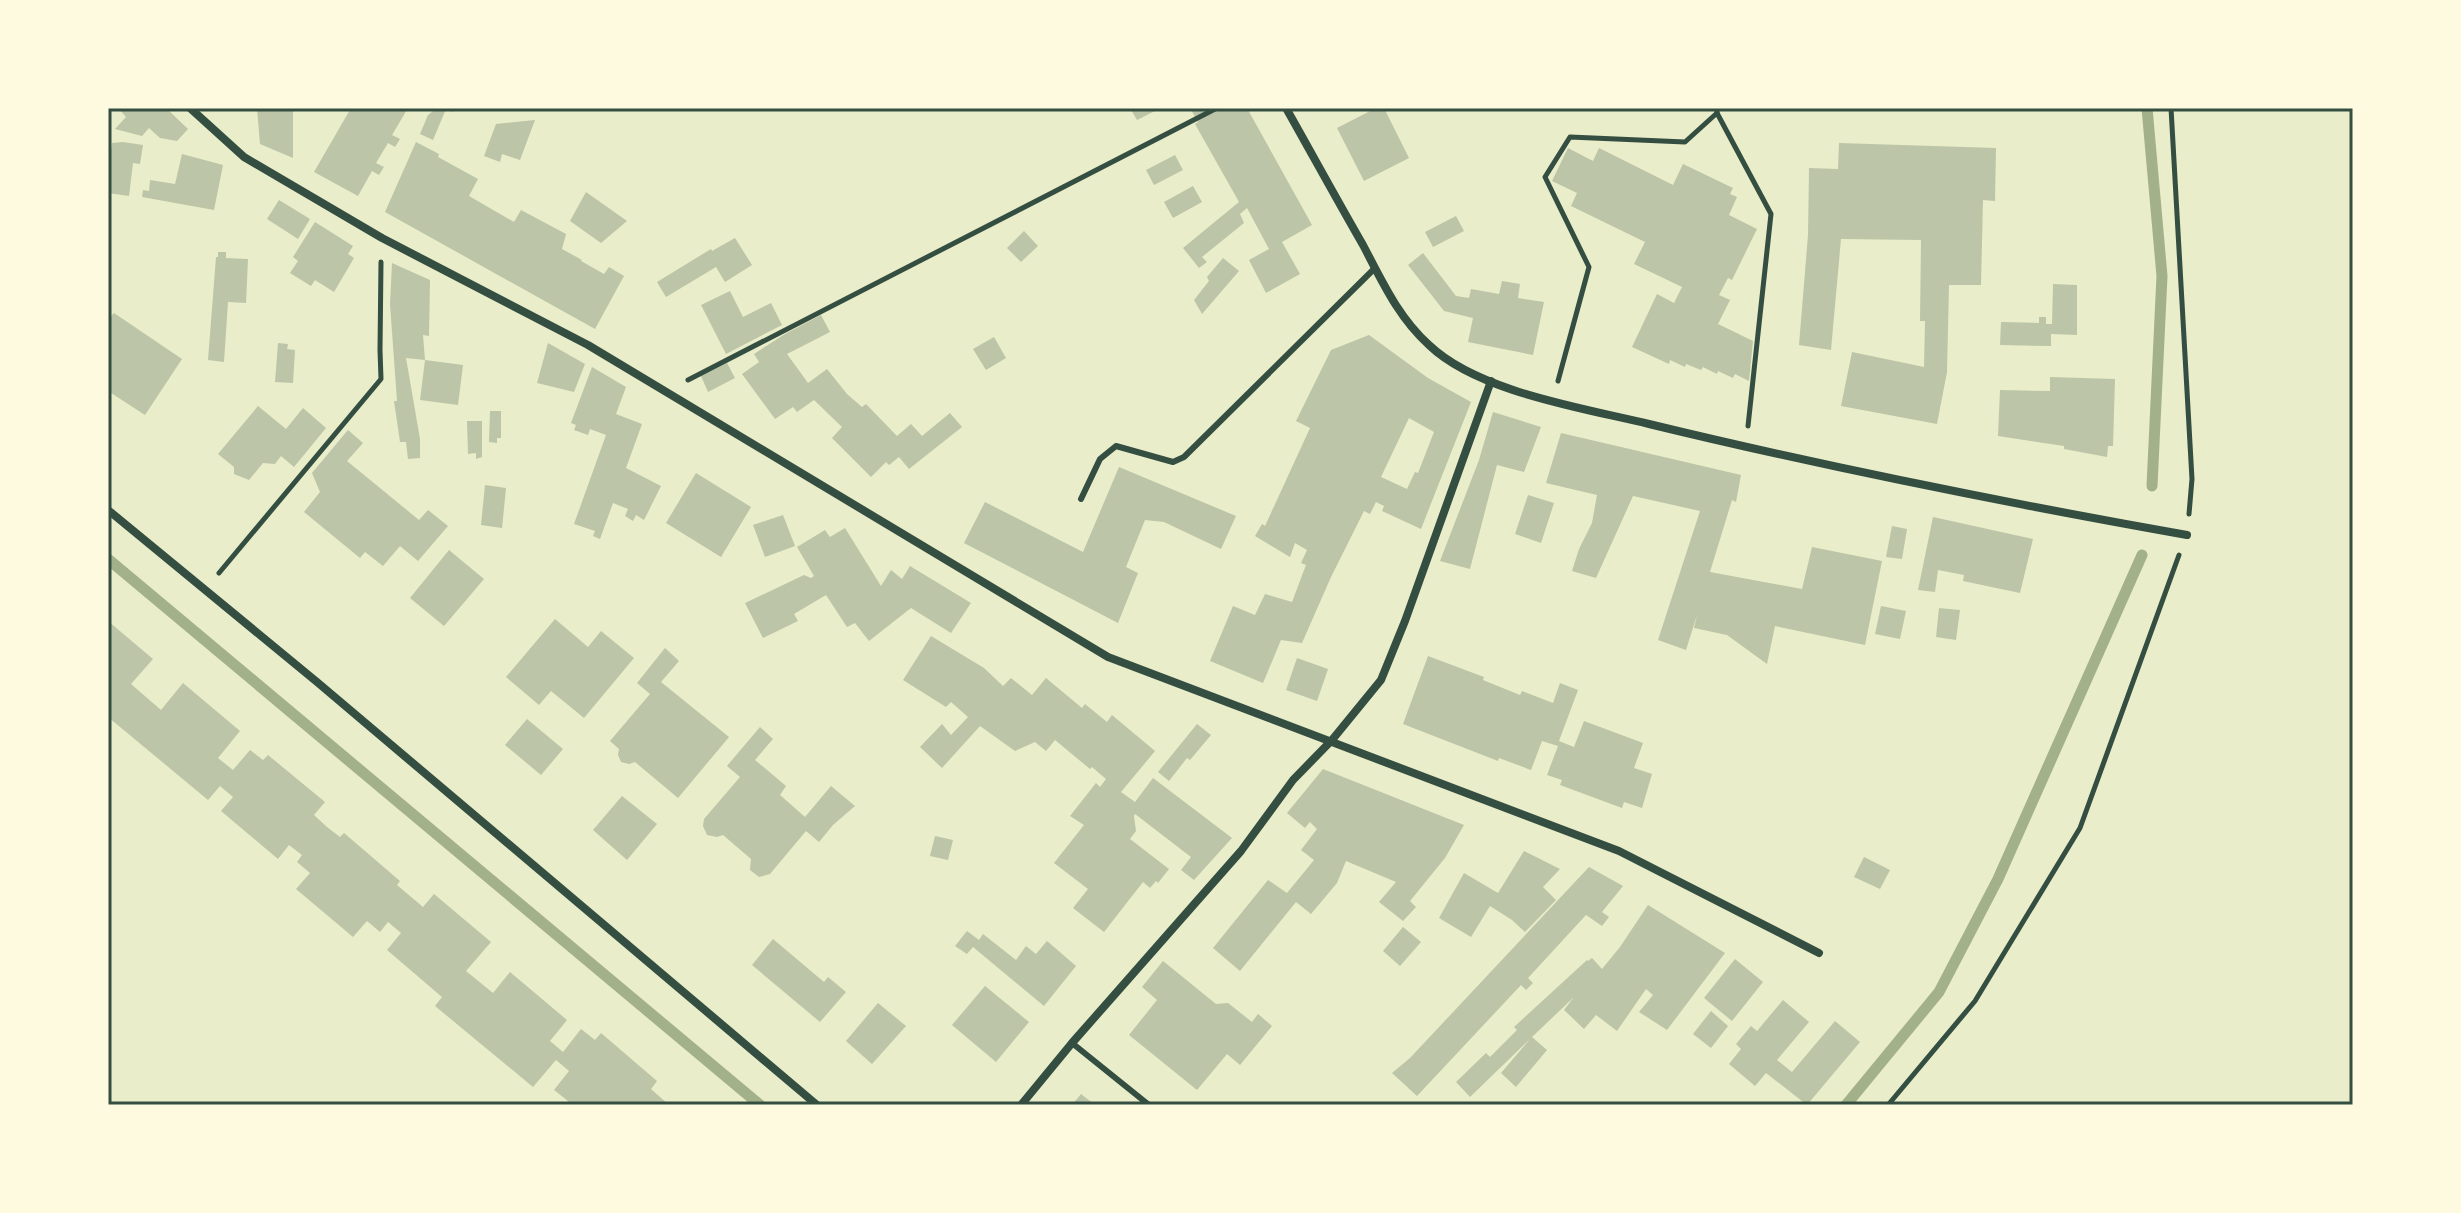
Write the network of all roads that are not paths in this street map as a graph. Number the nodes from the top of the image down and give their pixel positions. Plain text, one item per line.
1 (190, 108) edge
2 (1286, 108) edge
3 (1375, 268) junction
4 (1491, 381) junction
5 (1081, 499) dead end
6 (108, 510) edge
7 (2187, 535) road end
8 (1332, 740) junction
9 (1819, 953) dead end
10 (1072, 1043) junction
11 (817, 1105) edge
12 (1021, 1105) edge
13 (1149, 1105) edge

1 - 8 street
2 - 3 street
3 - 4 street
3 - 5 lane
4 - 7 street
4 - 8 street
6 - 11 street
8 - 9 street
8 - 10 street
10 - 12 street
10 - 13 lane

